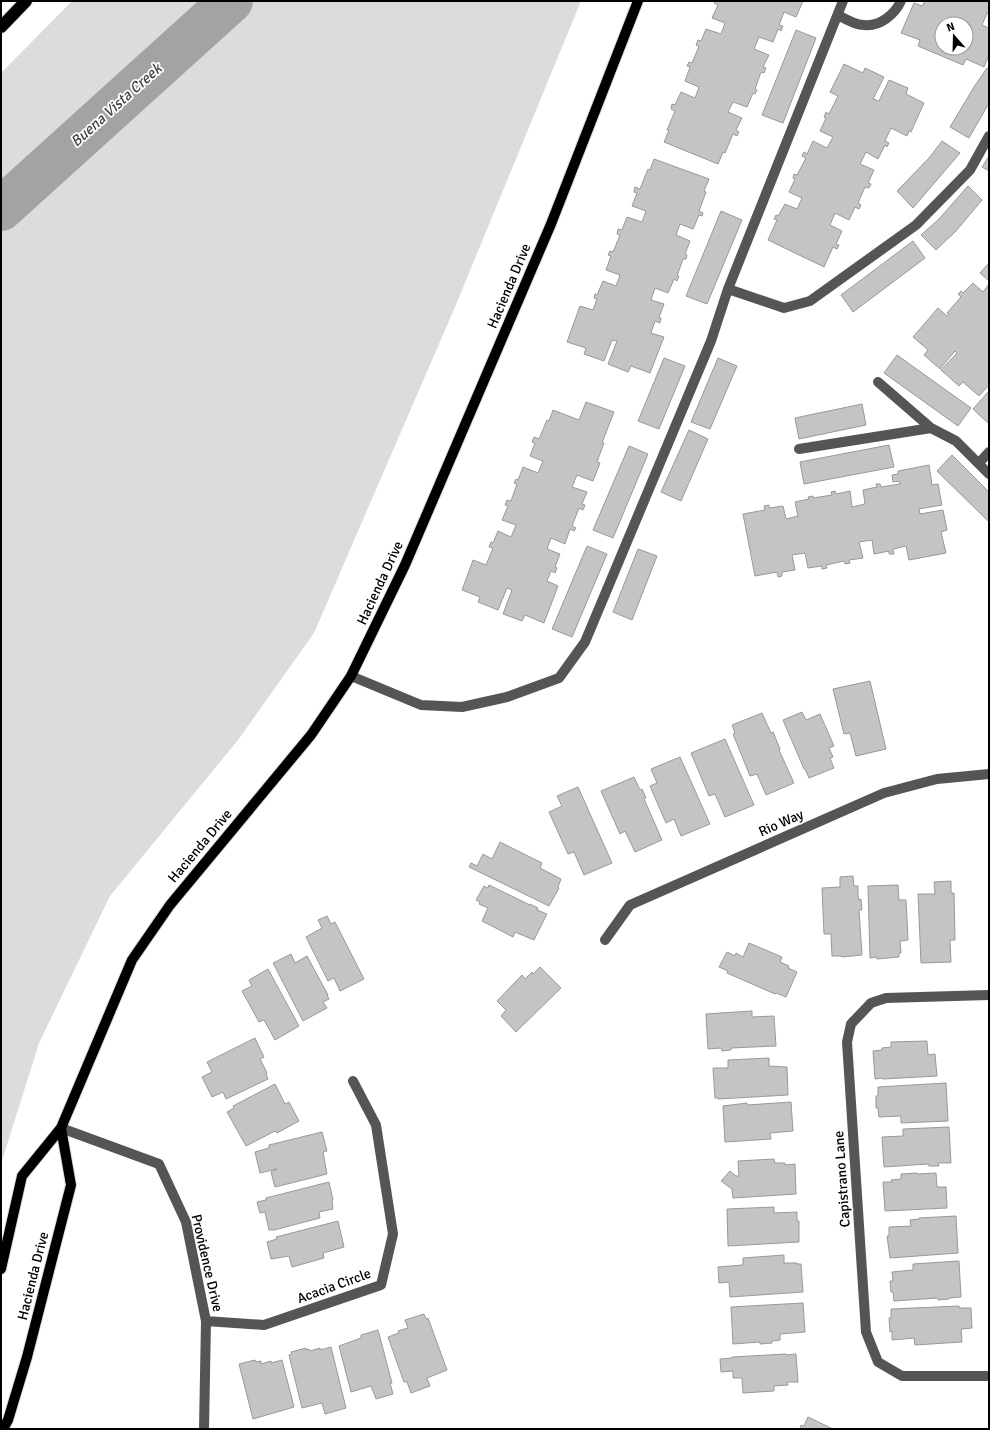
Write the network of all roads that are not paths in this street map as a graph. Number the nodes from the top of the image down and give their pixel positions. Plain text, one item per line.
1 (26, 1) edge
2 (638, 1) edge
3 (843, 1) edge
4 (901, 1) edge
5 (838, 15) junction
6 (1, 27) edge
7 (989, 136) edge
8 (728, 289) junction
9 (878, 382) dead end
10 (931, 428) junction
11 (799, 449) dead end
12 (989, 452) edge
13 (979, 464) junction
14 (989, 474) edge
15 (351, 676) junction
16 (989, 774) edge
17 (604, 940) dead end
18 (989, 995) edge
19 (353, 1081) dead end
20 (61, 1128) junction
21 (1, 1269) edge
22 (206, 1321) junction
23 (989, 1376) edge
24 (3, 1429) edge
25 (204, 1429) edge

1 - 6 highway
2 - 15 main road, Hacienda Drive
3 - 5 street
4 - 5 street
5 - 8 street
7 - 8 street
8 - 15 street
9 - 10 street
10 - 11 street
10 - 13 street
12 - 13 street
13 - 14 street
15 - 20 main road, Hacienda Drive
16 - 17 street, Rio Way
18 - 23 street, Capistrano Lane
19 - 22 street, Acacia Circle
20 - 21 main road, Hacienda Drive
20 - 22 street, Providence Drive
20 - 24 main road, Hacienda Drive
22 - 25 street, Providence Drive

